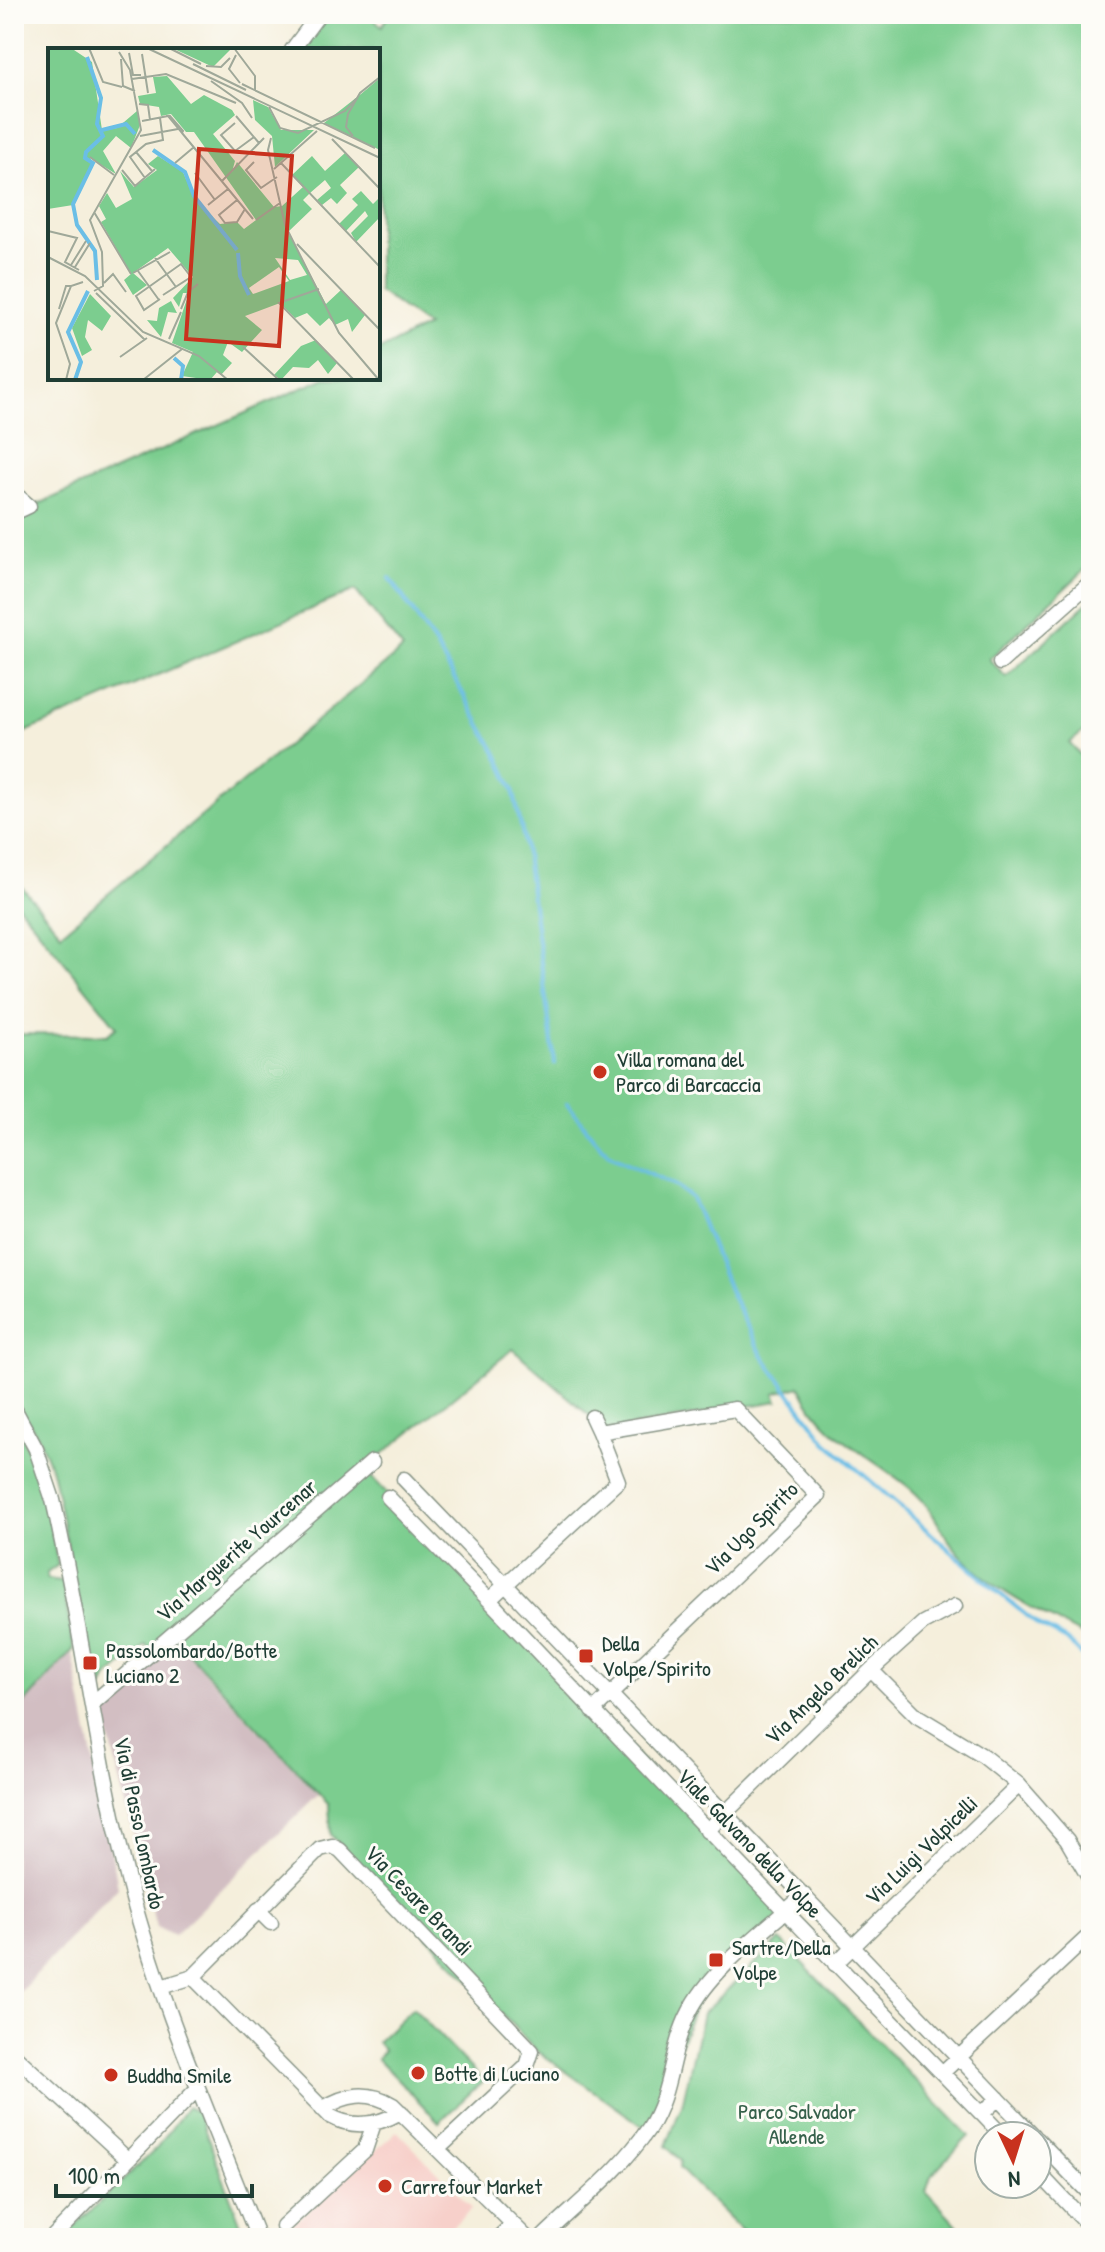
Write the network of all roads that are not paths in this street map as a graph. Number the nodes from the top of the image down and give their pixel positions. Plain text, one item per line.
1 (319, 14) edge
2 (294, 48) edge
3 (14, 493) edge
4 (14, 513) edge
5 (1091, 582) edge
6 (1000, 663) dead end
7 (14, 1408) edge
8 (592, 1417) dead end
9 (599, 1432) junction
10 (372, 1462) dead end
11 (404, 1479) dead end
12 (388, 1497) dead end
13 (508, 1583) junction
14 (489, 1600) junction
15 (955, 1606) dead end
16 (871, 1670) junction
17 (613, 1694) junction
18 (93, 1703) junction
19 (593, 1711) junction
20 (1019, 1785) junction
21 (725, 1813) junction
22 (707, 1831) junction
23 (1091, 1881) edge
24 (804, 1895) junction
25 (258, 1910) junction
26 (785, 1912) junction
27 (271, 1923) dead end
28 (1091, 1934) edge
29 (853, 1946) junction
30 (835, 1964) junction
31 (193, 1977) junction
32 (161, 1987) junction
33 (14, 2055) edge
34 (959, 2057) junction
35 (942, 2073) junction
36 (198, 2088) junction
37 (998, 2098) junction
38 (322, 2109) junction
39 (401, 2112) junction
40 (982, 2114) junction
41 (988, 2120) edge
42 (1019, 2120) edge
43 (374, 2123) junction
44 (438, 2149) junction
45 (1053, 2155) edge
46 (126, 2158) junction
47 (1053, 2188) edge
48 (1091, 2195) edge
49 (513, 2224) junction
50 (283, 2226) dead end
51 (1091, 2228) edge
52 (547, 2236) edge
53 (52, 2238) edge
54 (258, 2238) edge
55 (498, 2238) edge
56 (527, 2238) edge

1 - 2 street
3 - 4 street
5 - 6 street
7 - 18 street, Via di Passo Lombardo
8 - 9 street
9 - 13 street
9 - 17 street, Via Ugo Spirito
10 - 18 street, Via Marguerite Yourcenar
11 - 13 street, Viale Galvano della Volpe
12 - 14 street, Viale Galvano della Volpe
13 - 14 street
13 - 17 street, Viale Galvano della Volpe
14 - 19 street, Viale Galvano della Volpe
15 - 16 street, Via Angelo Brelich
16 - 20 street
16 - 21 street, Via Angelo Brelich
17 - 19 street, Via Ugo Spirito
17 - 21 street, Viale Galvano della Volpe
18 - 32 street, Via di Passo Lombardo
19 - 22 street, Viale Galvano della Volpe
20 - 23 street
20 - 29 street, Via Luigi Volpicelli
21 - 22 street, Via Angelo Brelich
21 - 24 street, Viale Galvano della Volpe
22 - 26 street, Viale Galvano della Volpe
24 - 26 street
24 - 29 street, Viale Galvano della Volpe
25 - 27 street
25 - 31 street, Via Cesare Brandi
25 - 44 street, Via Cesare Brandi
26 - 30 street, Viale Galvano della Volpe
26 - 52 street
28 - 34 street
29 - 30 street, Via Luigi Volpicelli
29 - 34 street, Viale Galvano della Volpe
30 - 35 street, Viale Galvano della Volpe
31 - 32 street, Via Cesare Brandi
31 - 38 street
32 - 36 street, Via di Passo Lombardo
33 - 46 street
34 - 35 street
34 - 37 street, Viale Galvano della Volpe
35 - 40 street, Viale Galvano della Volpe
36 - 46 street
36 - 54 street, Via di Passo Lombardo
37 - 40 street
37 - 42 street, Viale Galvano della Volpe
38 - 39 street
38 - 43 street
39 - 43 street
39 - 44 street
40 - 41 street, Viale Galvano della Volpe
43 - 50 street
44 - 49 street
45 - 48 street, Viale Galvano della Volpe
46 - 53 street
47 - 51 street
49 - 55 street
49 - 56 street

